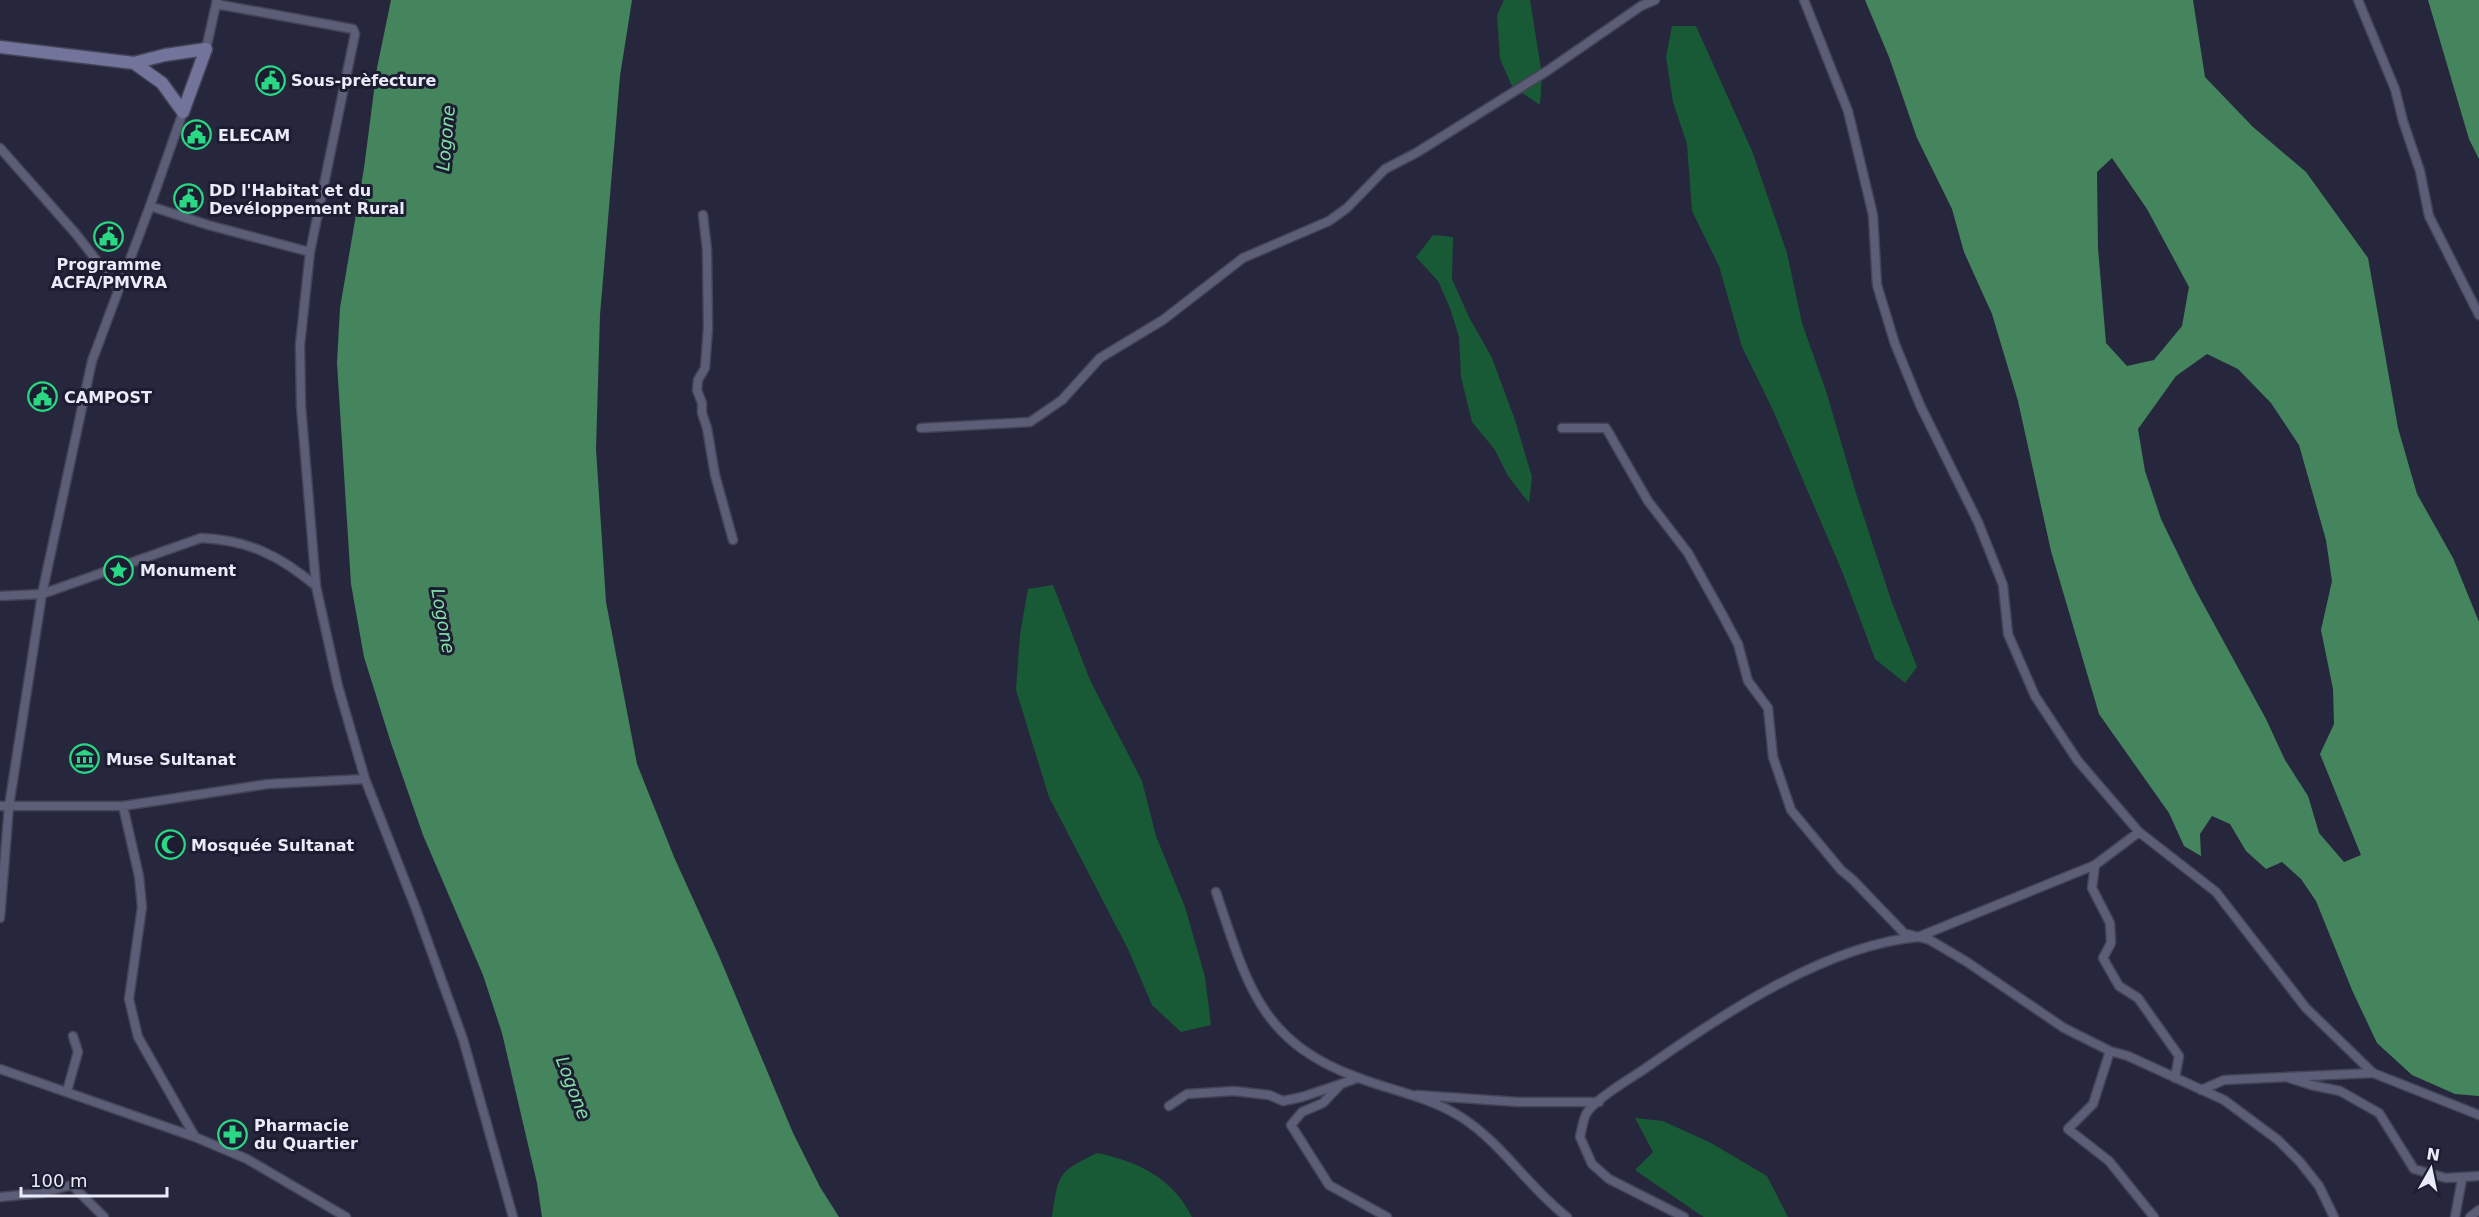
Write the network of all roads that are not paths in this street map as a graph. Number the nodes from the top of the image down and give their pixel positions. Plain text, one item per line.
1 (1655, 0) edge
2 (1804, 0) edge
3 (2358, 0) edge
4 (217, 2) edge
5 (0, 47) edge
6 (206, 49) junction
7 (134, 63) junction
8 (183, 112) junction
9 (0, 148) edge
10 (150, 206) junction
11 (703, 214) dead end
12 (310, 252) junction
13 (118, 288) junction
14 (2479, 315) edge
15 (1562, 428) dead end
16 (921, 429) dead end
17 (733, 540) dead end
18 (316, 586) junction
19 (42, 594) junction
20 (0, 596) edge
21 (365, 779) junction
22 (5, 806) edge
23 (123, 806) junction
24 (2139, 832) junction
25 (2095, 865) junction
26 (1216, 892) dead end
27 (0, 918) edge
28 (1918, 937) junction
29 (73, 1036) dead end
30 (2110, 1051) junction
31 (0, 1069) edge
32 (2373, 1073) junction
33 (2286, 1077) junction
34 (1357, 1078) junction
35 (2175, 1078) junction
36 (1341, 1084) junction
37 (2201, 1089) junction
38 (67, 1091) junction
39 (1411, 1095) junction
40 (1599, 1102) junction
41 (1169, 1106) dead end
42 (2479, 1115) edge
43 (195, 1137) junction
44 (2479, 1176) edge
45 (2462, 1179) junction
46 (0, 1197) edge
47 (2479, 1210) edge
48 (104, 1217) edge
49 (346, 1217) edge
50 (513, 1217) edge
51 (1387, 1217) edge
52 (1567, 1217) edge
53 (1684, 1217) edge
54 (2154, 1217) edge
55 (2334, 1217) edge
56 (2455, 1217) edge
57 (2470, 1217) edge

1 - 16 street
2 - 24 street
3 - 14 street
4 - 6 street
4 - 12 street
5 - 7 street
6 - 7 street
6 - 8 street
7 - 8 street
8 - 10 street
9 - 13 street
10 - 12 street
10 - 13 street
11 - 17 street
12 - 18 street
13 - 19 street
15 - 28 street
18 - 19 street
18 - 21 street
19 - 20 street
19 - 22 street
21 - 23 street
21 - 50 street
22 - 23 street
22 - 27 street
23 - 43 street
24 - 25 street
24 - 32 street
25 - 28 street
25 - 35 street
26 - 34 street
28 - 30 street
28 - 40 street
29 - 38 street
30 - 35 street
30 - 54 street
31 - 38 street
32 - 33 street
32 - 42 street
33 - 37 street
33 - 45 street
34 - 36 street
34 - 39 street
35 - 37 street
36 - 41 street
36 - 51 street
37 - 55 street
38 - 43 street
39 - 40 street
39 - 52 street
40 - 53 street
43 - 49 street
44 - 45 street
45 - 56 street
46 - 48 street
47 - 57 street

